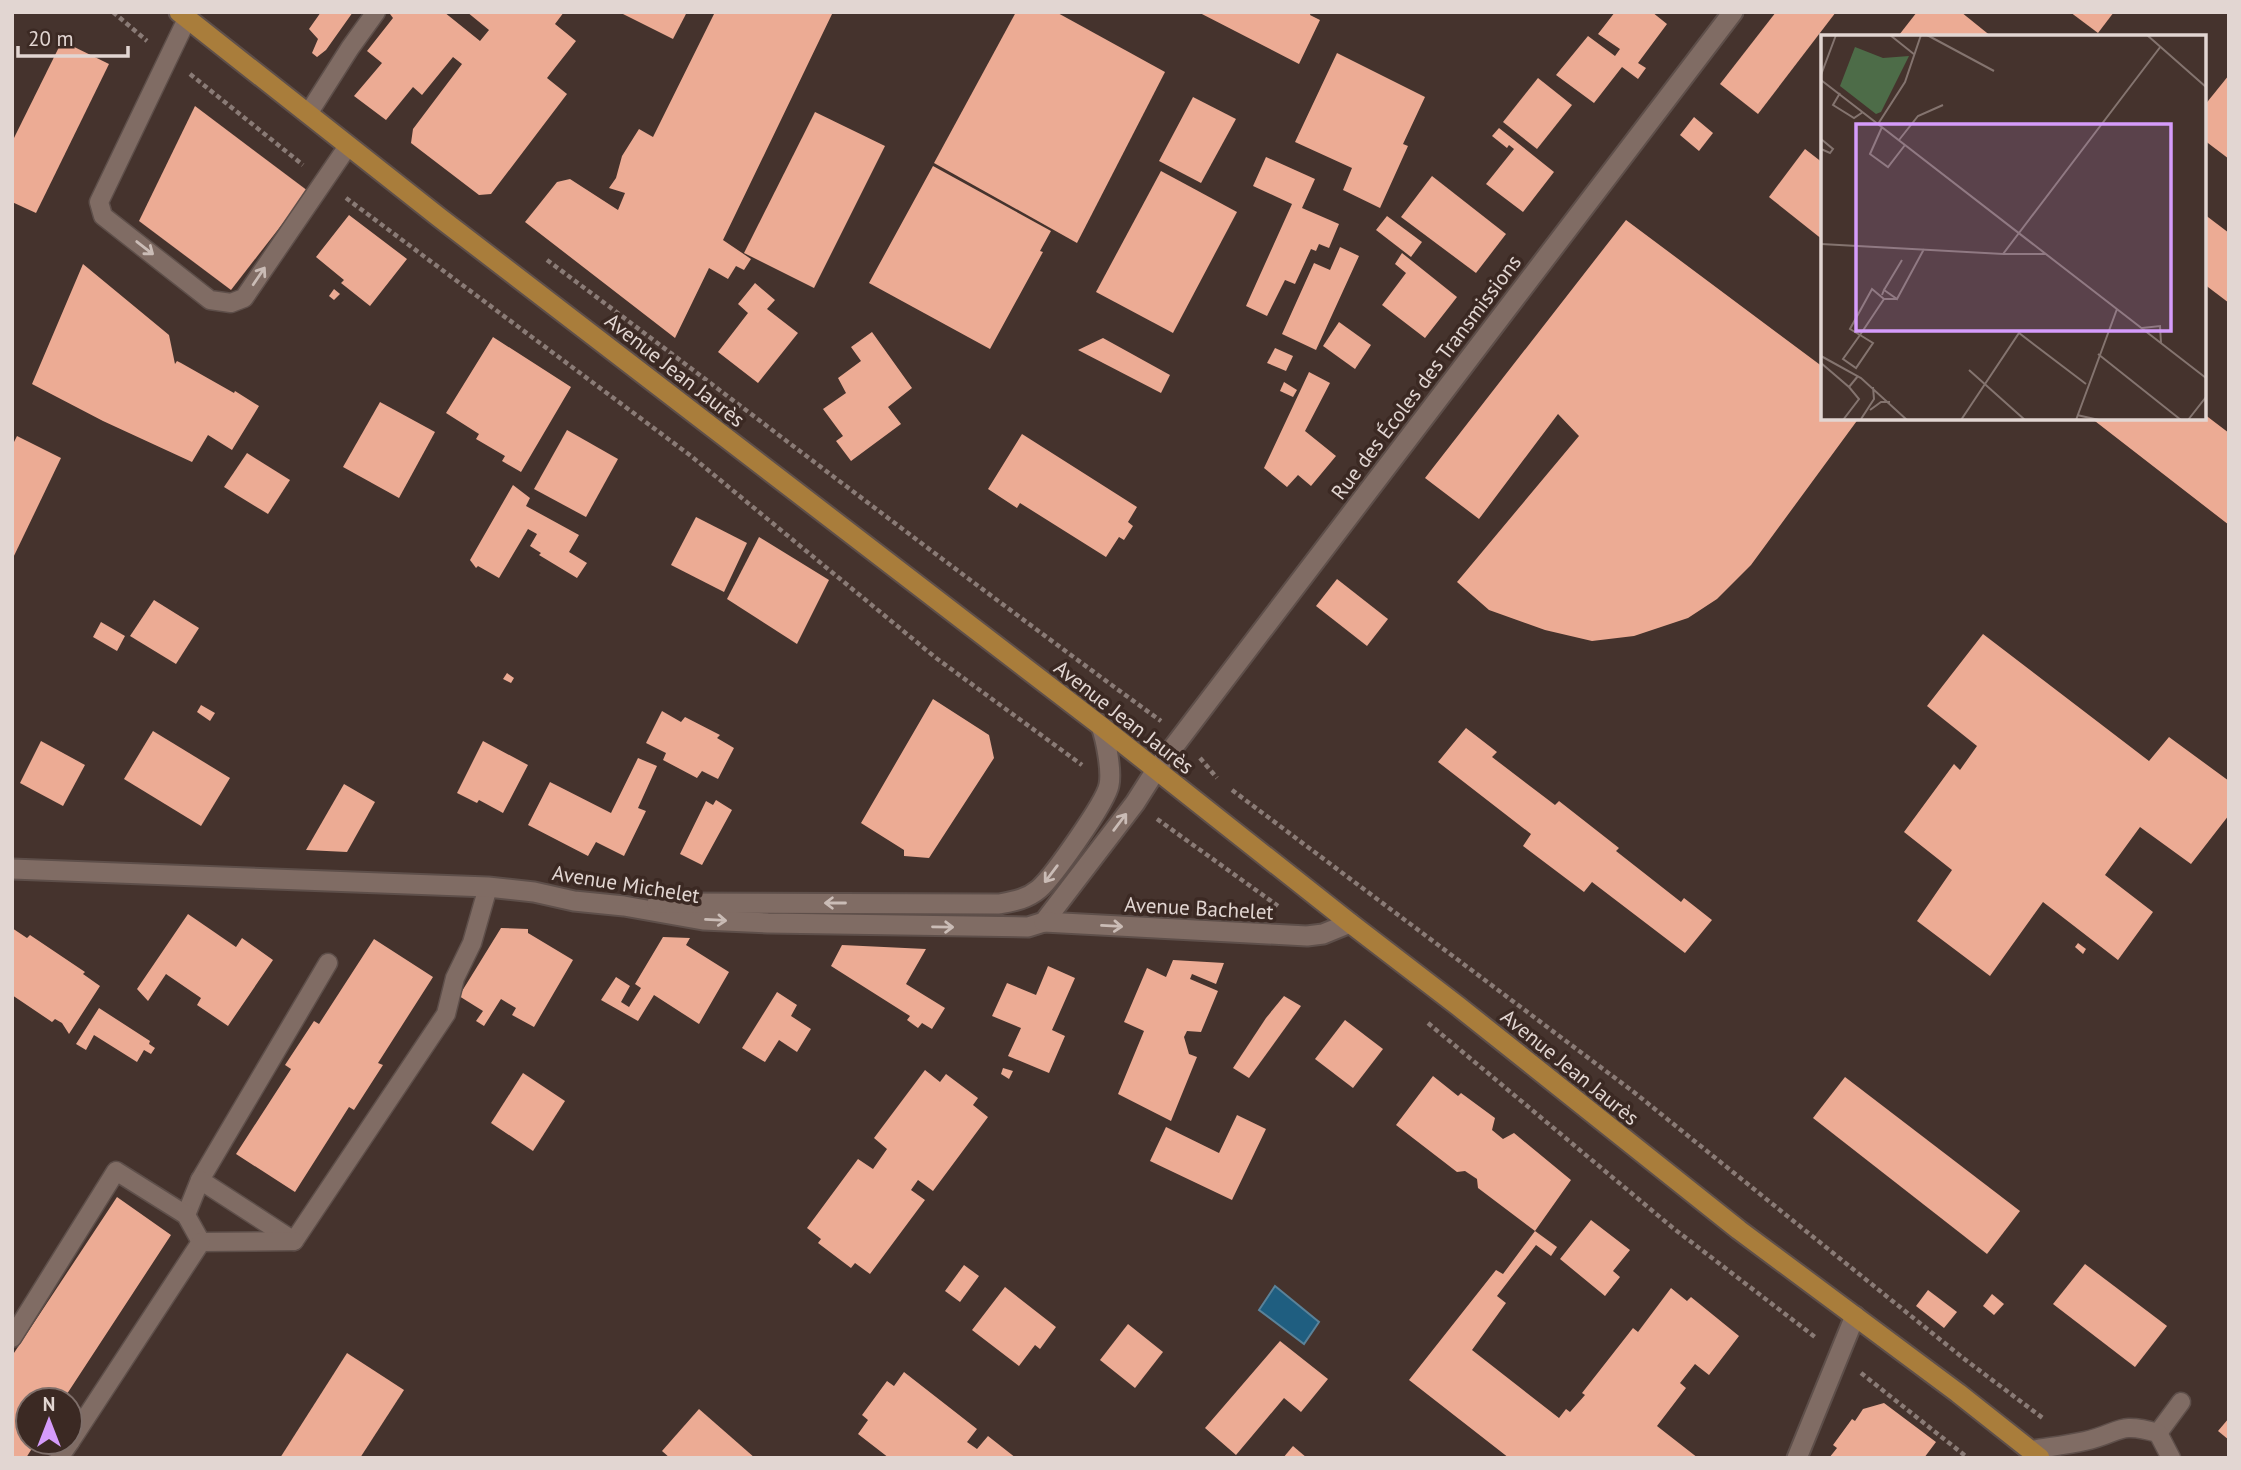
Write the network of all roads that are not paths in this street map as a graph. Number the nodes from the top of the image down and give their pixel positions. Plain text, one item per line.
1 (376, 12) edge
2 (1733, 12) edge
3 (183, 15) edge
4 (308, 114) junction
5 (348, 146) junction
6 (1101, 726) junction
7 (1156, 770) junction
8 (12, 869) edge
9 (488, 887) junction
10 (624, 906) junction
11 (1044, 922) junction
12 (1350, 923) junction
13 (328, 963) dead end
14 (200, 1180) junction
15 (186, 1216) junction
16 (294, 1241) junction
17 (201, 1242) junction
18 (1855, 1316) junction
19 (12, 1338) edge
20 (2181, 1402) dead end
21 (84, 1421) edge
22 (2158, 1433) junction
23 (2036, 1454) edge
24 (1797, 1458) edge
25 (2171, 1458) edge

1 - 4 lane
2 - 7 street, Rue des Écoles des Transmissions
3 - 4 main road, Avenue Jean Jaurès
3 -> 5 lane
4 - 5 main road, Avenue Jean Jaurès
5 - 6 main road, Avenue Jean Jaurès
6 - 7 main road, Avenue Jean Jaurès
6 -> 10 street
11 -> 7 street
7 - 12 main road, Avenue Jean Jaurès
8 - 9 street, Avenue Michelet
9 - 10 street, Avenue Michelet
9 - 16 lane
10 -> 11 street, Avenue Michelet
11 -> 12 street, Avenue Bachelet
12 - 18 main road, Avenue Jean Jaurès
13 - 14 lane
14 - 15 lane
14 - 16 lane
15 - 17 lane
15 - 19 lane
16 - 17 lane
17 - 21 lane
18 - 23 main road, Avenue Jean Jaurès
18 - 24 street
20 - 22 lane
22 - 23 lane
22 - 25 lane

